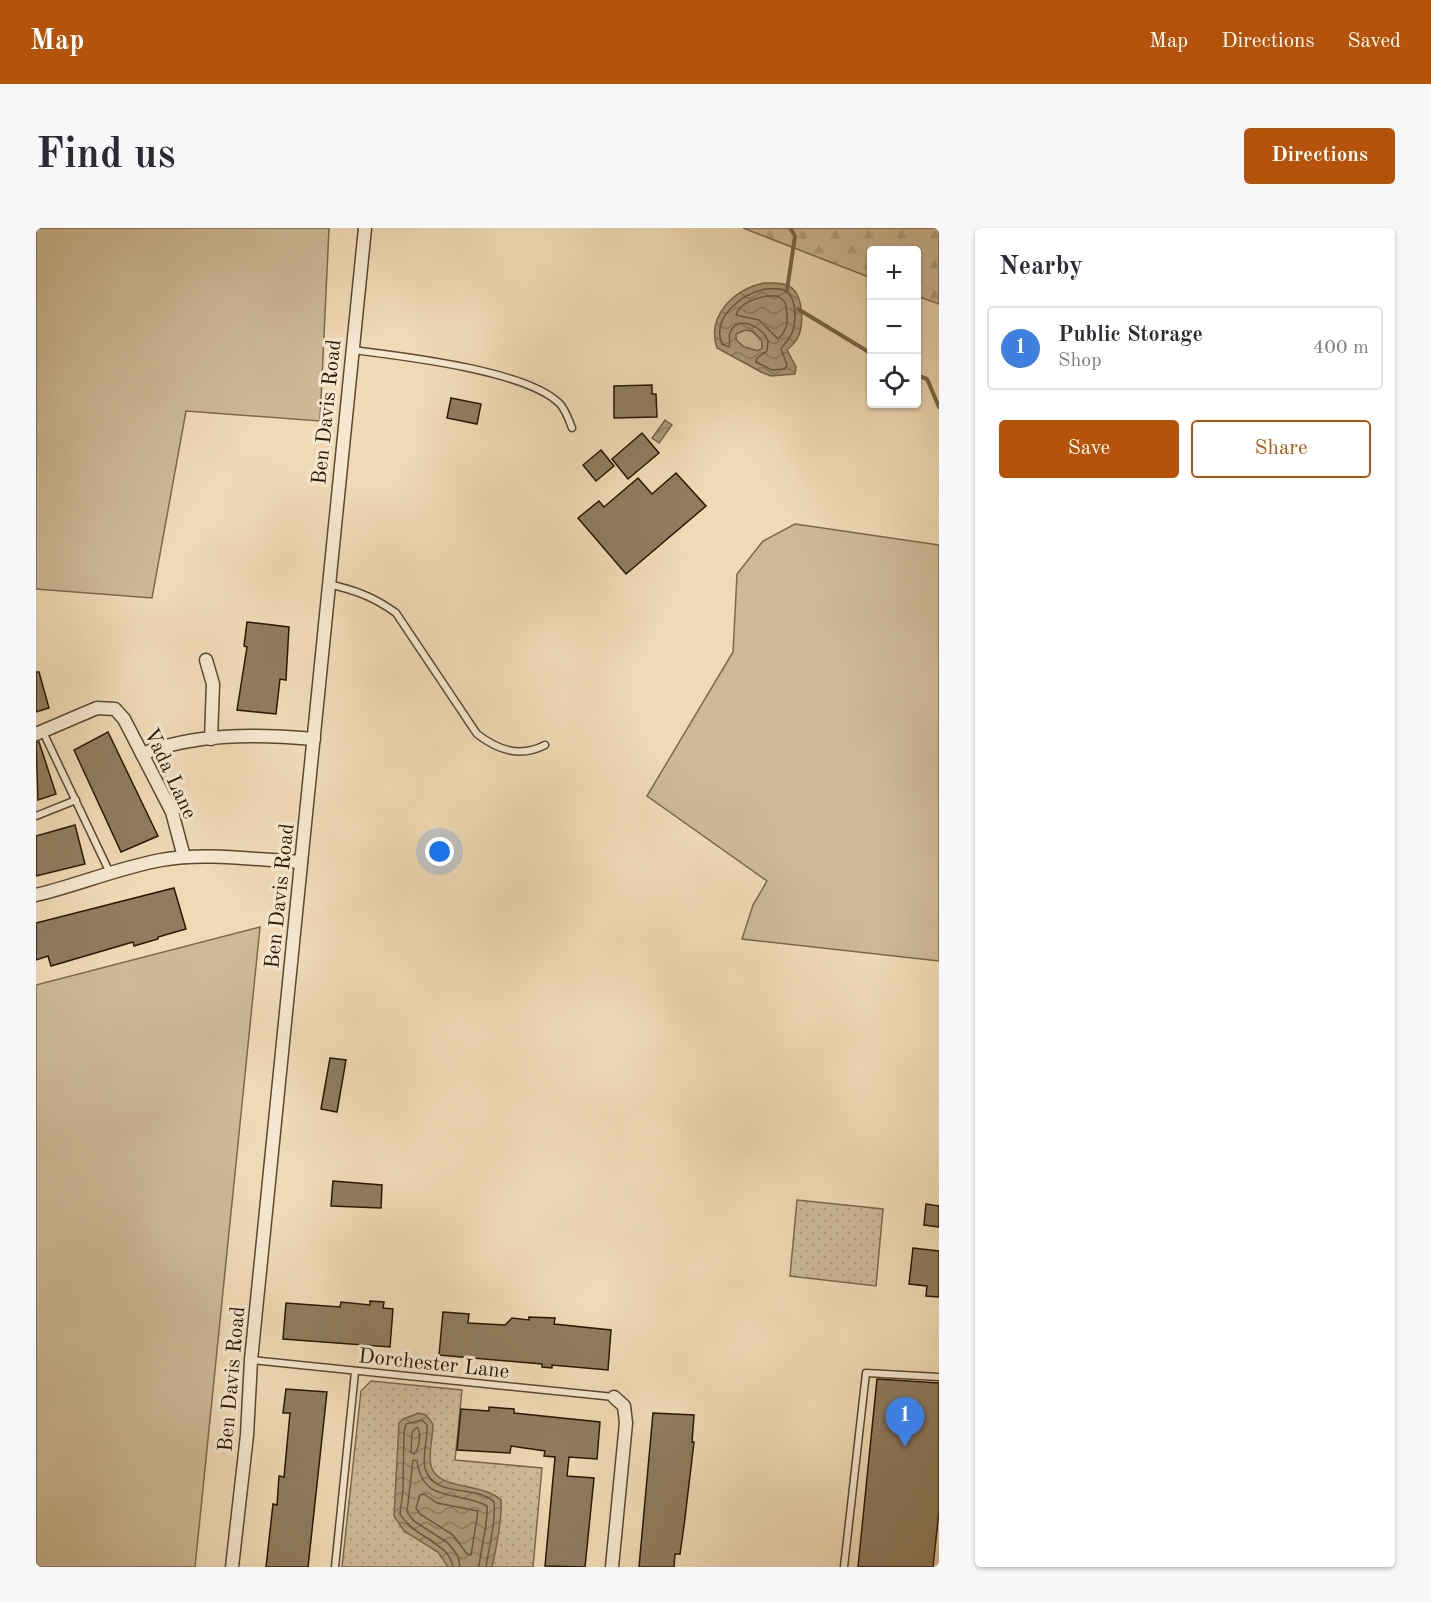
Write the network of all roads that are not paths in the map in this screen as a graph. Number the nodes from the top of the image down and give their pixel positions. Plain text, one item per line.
1 (364, 228) edge
2 (352, 350) junction
3 (572, 428) dead end
4 (328, 584) junction
5 (206, 660) dead end
6 (40, 733) edge
7 (212, 739) junction
8 (314, 739) junction
9 (544, 745) dead end
10 (142, 754) junction
11 (76, 800) junction
12 (36, 816) edge
13 (184, 857) junction
14 (301, 862) junction
15 (110, 873) junction
16 (36, 895) edge
17 (251, 1360) junction
18 (355, 1372) junction
19 (939, 1377) edge
20 (614, 1397) joint
21 (232, 1567) edge
22 (335, 1567) edge
23 (612, 1567) edge
24 (844, 1567) edge

1 - 2 street, Ben Davis Road
2 - 3 lane
2 - 4 street, Ben Davis Road
4 - 8 street, Ben Davis Road
4 - 9 lane
5 - 7 street
6 - 10 street, Vada Lane
6 - 11 lane
7 - 8 street
7 - 10 street
8 - 14 street, Ben Davis Road
10 - 13 street, Vada Lane
11 - 12 lane
11 - 15 lane
13 - 14 street
13 - 15 street
14 - 17 street, Ben Davis Road
15 - 16 street
17 - 18 lane, Dorchester Lane
17 - 21 street, Ben Davis Road
18 - 20 lane, Dorchester Lane
18 - 22 lane
19 - 24 lane
20 - 23 street

